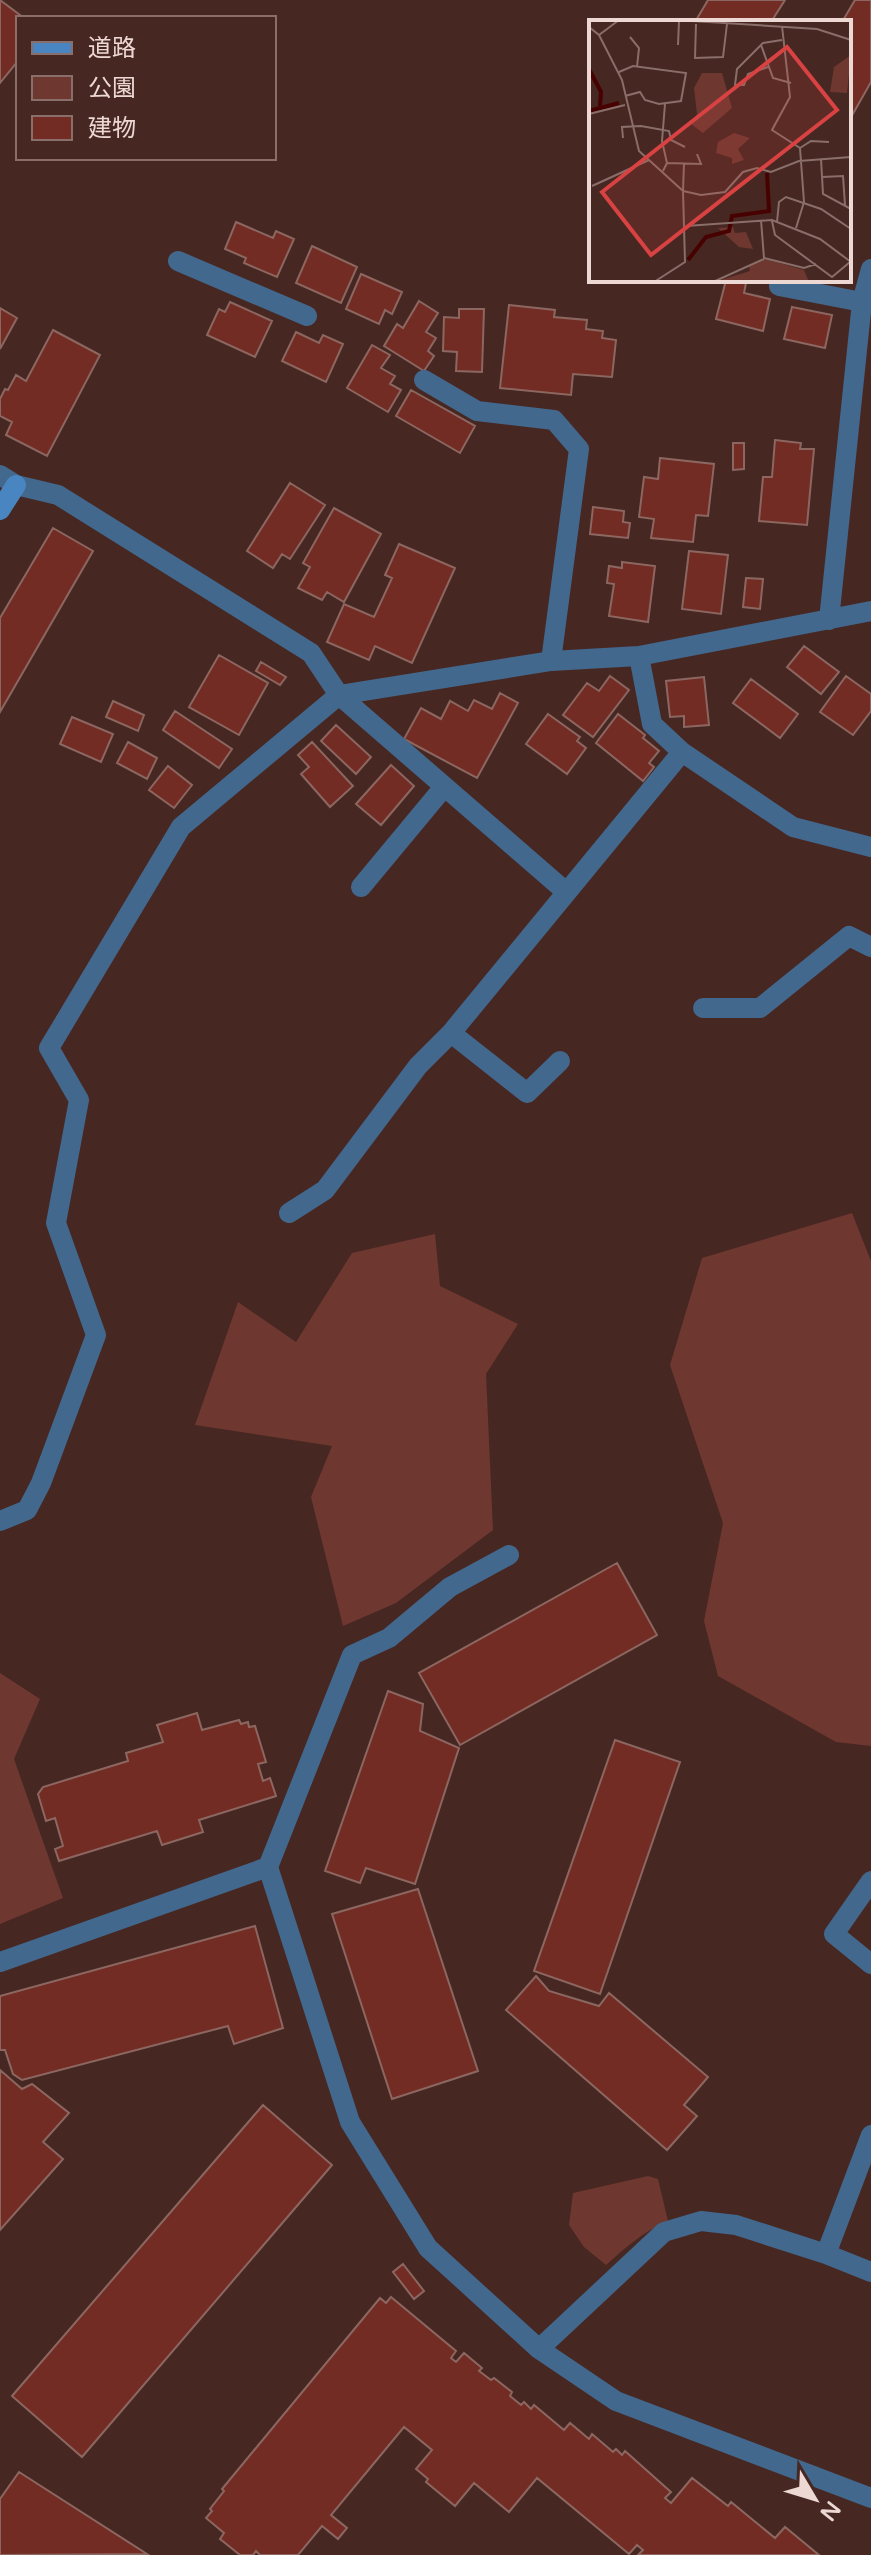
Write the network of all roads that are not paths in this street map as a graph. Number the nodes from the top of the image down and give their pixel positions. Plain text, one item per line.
1 (178, 261) dead end
2 (871, 269) edge
3 (779, 286) dead end
4 (862, 302) junction
5 (307, 316) dead end
6 (424, 380) dead end
7 (8, 480) edge
8 (0, 510) edge
9 (871, 611) edge
10 (829, 620) junction
11 (639, 656) junction
12 (551, 661) junction
13 (339, 695) junction
14 (682, 752) junction
15 (444, 787) junction
16 (871, 847) edge
17 (361, 887) dead end
18 (565, 891) junction
19 (871, 947) edge
20 (703, 1008) dead end
21 (451, 1033) junction
22 (560, 1061) dead end
23 (289, 1213) dead end
24 (0, 1521) edge
25 (509, 1555) dead end
26 (268, 1867) junction
27 (871, 1881) edge
28 (0, 1962) edge
29 (871, 1964) edge
30 (871, 2135) edge
31 (826, 2254) junction
32 (871, 2272) edge
33 (539, 2349) junction
34 (871, 2498) edge

1 - 5 street
2 - 4 street
3 - 4 street
4 - 10 street
6 - 12 street
7 - 8 street
7 - 13 street
9 - 10 street
10 - 11 street
11 - 12 street
11 - 14 street
12 - 13 street
13 - 15 street
13 - 24 street
14 - 16 street
14 - 18 street
15 - 17 street
15 - 18 street
18 - 21 street
19 - 20 street
21 - 22 street
21 - 23 street
25 - 26 street
26 - 28 street
26 - 33 street
27 - 29 street
30 - 31 street
31 - 32 street
31 - 33 street
33 - 34 street

